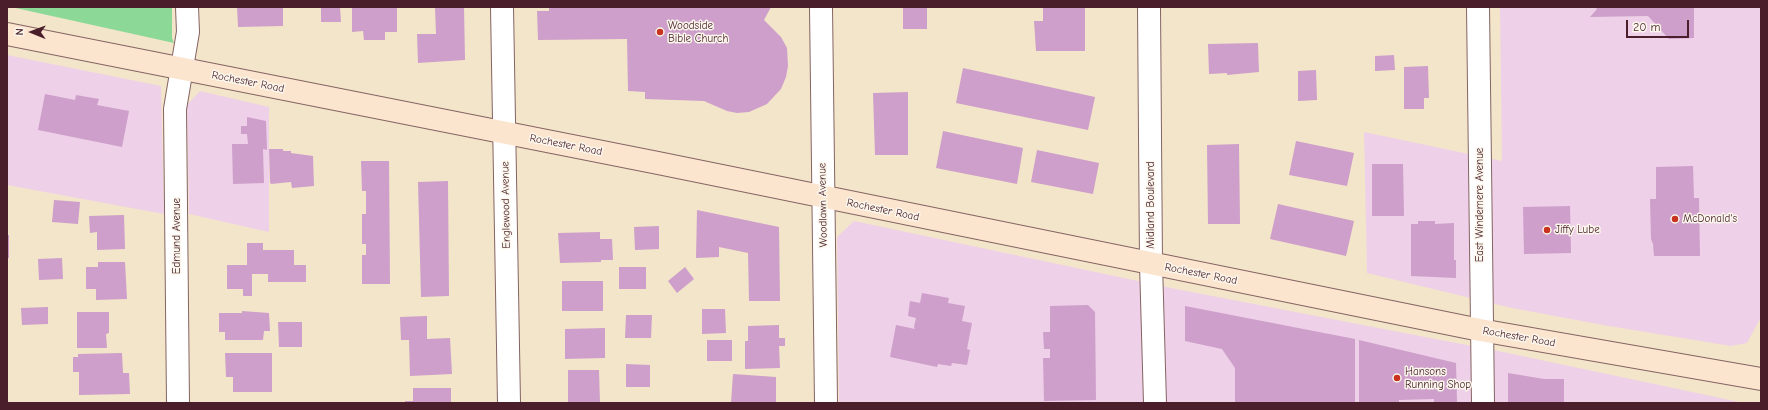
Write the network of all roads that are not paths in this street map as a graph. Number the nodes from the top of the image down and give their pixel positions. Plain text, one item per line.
1 (187, 7) edge
2 (502, 7) edge
3 (821, 7) edge
4 (1149, 7) edge
5 (1478, 7) edge
6 (7, 34) edge
7 (181, 69) junction
8 (504, 133) junction
9 (823, 198) junction
10 (1151, 264) junction
11 (1480, 330) junction
12 (1761, 379) edge
13 (178, 403) edge
14 (509, 403) edge
15 (826, 403) edge
16 (1155, 403) edge
17 (1483, 403) edge

1 - 7 street, Edmund Avenue
2 - 8 street, Englewood Avenue
3 - 9 street, Woodlawn Avenue
4 - 10 street, Midland Boulevard
5 - 11 street, East Windemere Avenue
6 - 7 main road, Rochester Road
7 - 8 main road, Rochester Road
7 - 13 street, Edmund Avenue
8 - 9 main road, Rochester Road
8 - 14 street, Englewood Avenue
9 - 10 main road, Rochester Road
9 - 15 street, Woodlawn Avenue
10 - 11 main road, Rochester Road
10 - 16 street, Midland Boulevard
11 - 12 main road, Rochester Road
11 - 17 street, East Windemere Avenue

